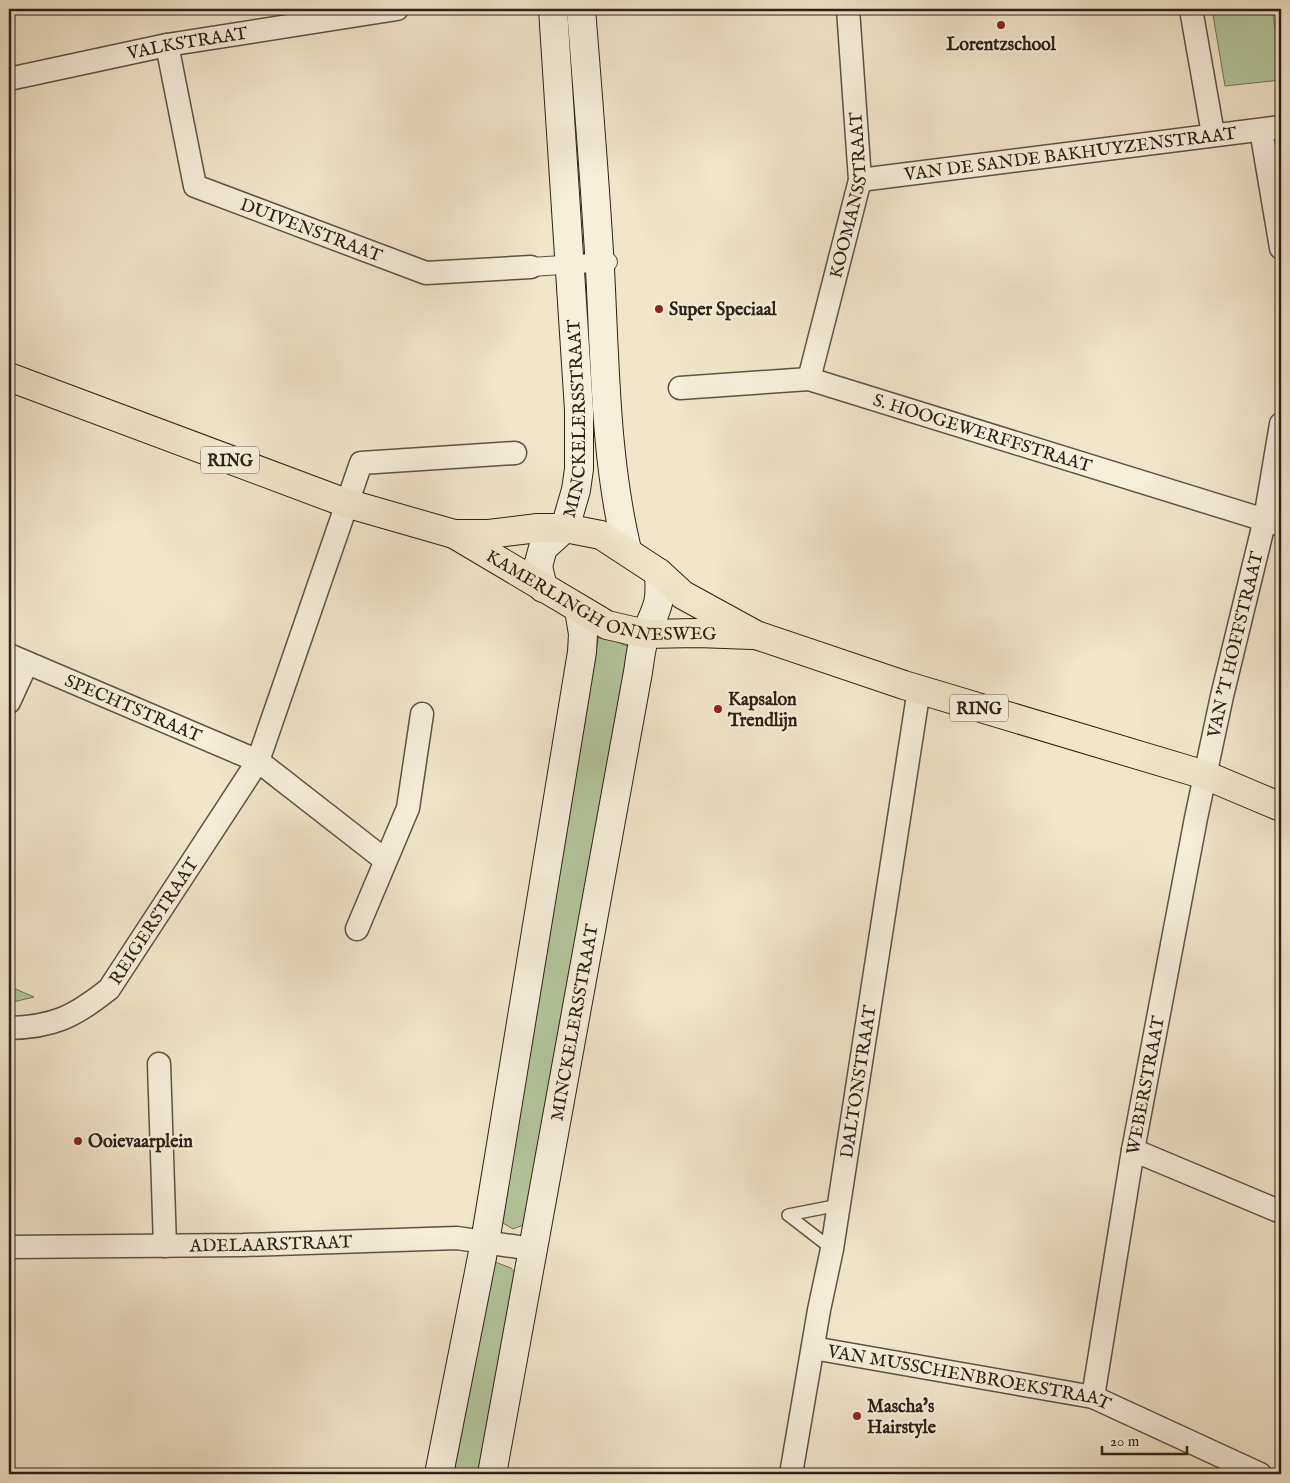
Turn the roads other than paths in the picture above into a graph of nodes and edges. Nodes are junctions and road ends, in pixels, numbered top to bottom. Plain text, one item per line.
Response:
1 (397, 9) edge
2 (552, 9) edge
3 (581, 9) edge
4 (848, 9) edge
5 (1191, 9) edge
6 (167, 46) junction
7 (9, 79) edge
8 (1271, 128) edge
9 (1213, 134) junction
10 (860, 180) junction
11 (1281, 248) edge
12 (605, 262) junction
13 (570, 266) junction
14 (531, 267) joint
15 (9, 378) edge
16 (809, 379) junction
17 (680, 388) dead end
18 (1281, 424) edge
19 (515, 453) dead end
20 (346, 503) junction
21 (1273, 522) edge
22 (566, 528) junction
23 (454, 534) junction
24 (627, 550) junction
25 (659, 573) junction
26 (542, 588) junction
27 (578, 610) junction
28 (646, 634) junction
29 (756, 635) junction
30 (18, 659) edge
31 (919, 690) junction
32 (9, 702) edge
33 (422, 714) dead end
34 (258, 761) junction
35 (1204, 775) junction
36 (1268, 794) edge
37 (1281, 807) edge
38 (385, 860) junction
39 (357, 929) dead end
40 (9, 1028) edge
41 (158, 1064) dead end
42 (1133, 1150) junction
43 (839, 1204) junction
44 (1281, 1212) edge
45 (485, 1242) junction
46 (165, 1246) junction
47 (9, 1247) edge
48 (532, 1249) junction
49 (832, 1249) junction
50 (813, 1348) junction
51 (1093, 1398) junction
52 (439, 1474) edge
53 (492, 1474) edge
54 (791, 1474) edge
55 (1260, 1474) edge

1 - 6 street, VALKSTRAAT
2 - 13 main road, MINCKELERSSTRAAT
3 - 12 main road, MINCKELERSSTRAAT
4 - 10 street, KOOMANSSTRAAT
5 - 9 street
6 - 7 street, VALKSTRAAT
6 - 14 street, DUIVENSTRAAT
8 - 9 street, VAN DE SANDE BAKHUYZENSTRAAT
8 - 11 street
9 - 10 street, VAN DE SANDE BAKHUYZENSTRAAT
10 - 16 street, KOOMANSSTRAAT
12 - 13 street
12 - 24 main road, MINCKELERSSTRAAT
13 - 14 street, DUIVENSTRAAT
13 - 22 main road, MINCKELERSSTRAAT
15 - 20 main road, KAMERLINGH ONNESWEG / RING
16 - 17 street, S. HOOGEWERFFSTRAAT
16 - 21 street, S. HOOGEWERFFSTRAAT
18 - 21 street, VAN 'T HOFFSTRAAT
19 - 20 street
20 - 23 main road, KAMERLINGH ONNESWEG / RING
20 - 34 street, REIGERSTRAAT
21 - 35 street, VAN 'T HOFFSTRAAT
22 - 23 main road, KAMERLINGH ONNESWEG / RING
22 - 24 main road, KAMERLINGH ONNESWEG / RING
22 - 26 main road, MINCKELERSSTRAAT
23 - 26 main road, KAMERLINGH ONNESWEG / RING
24 - 25 main road, KAMERLINGH ONNESWEG / RING
25 - 28 main road, MINCKELERSSTRAAT
25 - 29 main road, KAMERLINGH ONNESWEG / RING
26 - 27 main road, KAMERLINGH ONNESWEG / RING
27 - 28 main road, KAMERLINGH ONNESWEG / RING
27 - 45 main road
28 - 29 main road, KAMERLINGH ONNESWEG / RING
28 - 48 main road, MINCKELERSSTRAAT
29 - 31 main road, KAMERLINGH ONNESWEG / RING
30 - 32 street
30 - 34 street, SPECHTSTRAAT
31 - 35 main road, KAMERLINGH ONNESWEG / RING
31 - 43 street, DALTONSTRAAT
33 - 38 street
34 - 38 street
34 - 40 street, REIGERSTRAAT
35 - 36 main road, KAMERLINGH ONNESWEG / RING
35 - 42 street, WEBERSTRAAT
36 - 37 main road, KAMERLINGH ONNESWEG / RING
38 - 39 street
41 - 46 street
42 - 44 street
42 - 51 street, WEBERSTRAAT
43 - 49 street, DALTONSTRAAT
43 - 49 lane
45 - 46 street, ADELAARSTRAAT
45 - 48 street, ADELAARSTRAAT
45 - 52 main road
46 - 47 street, ADELAARSTRAAT
48 - 53 main road, MINCKELERSSTRAAT
49 - 50 street, DALTONSTRAAT
50 - 51 street, VAN MUSSCHENBROEKSTRAAT
50 - 54 street, DALTONSTRAAT
51 - 55 street, VAN MUSSCHENBROEKSTRAAT

